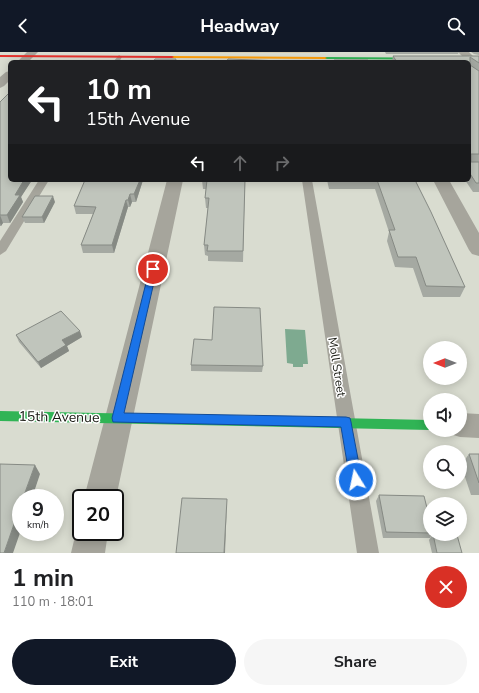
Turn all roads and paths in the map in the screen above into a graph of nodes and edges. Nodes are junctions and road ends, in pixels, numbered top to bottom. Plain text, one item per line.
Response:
1 (0, 56) edge
2 (28, 57) edge
3 (468, 58) edge
4 (117, 59) edge
5 (202, 60) edge
6 (290, 60) edge
7 (375, 60) edge
8 (8, 76) edge
9 (0, 84) edge
10 (43, 182) edge
11 (174, 182) edge
12 (307, 182) edge
13 (442, 182) edge
14 (479, 250) edge
15 (0, 251) edge
16 (0, 416) edge
17 (117, 418) junction
18 (346, 422) junction
19 (423, 424) edge
20 (467, 426) edge
21 (479, 426) edge
22 (102, 489) edge
23 (90, 541) edge
24 (88, 553) edge
25 (368, 553) edge

1 - 2 street
2 - 4 street
3 - 7 street
4 - 5 street
5 - 6 street
6 - 7 street
8 - 9 street
10 - 15 lane
11 - 17 street
12 - 18 lane, Moll Street
13 - 14 street
16 - 17 street, 15th Avenue
17 - 18 street, 15th Avenue
17 - 22 street
18 - 19 street, 15th Avenue
18 - 25 lane, Moll Street
20 - 21 street
23 - 24 street

